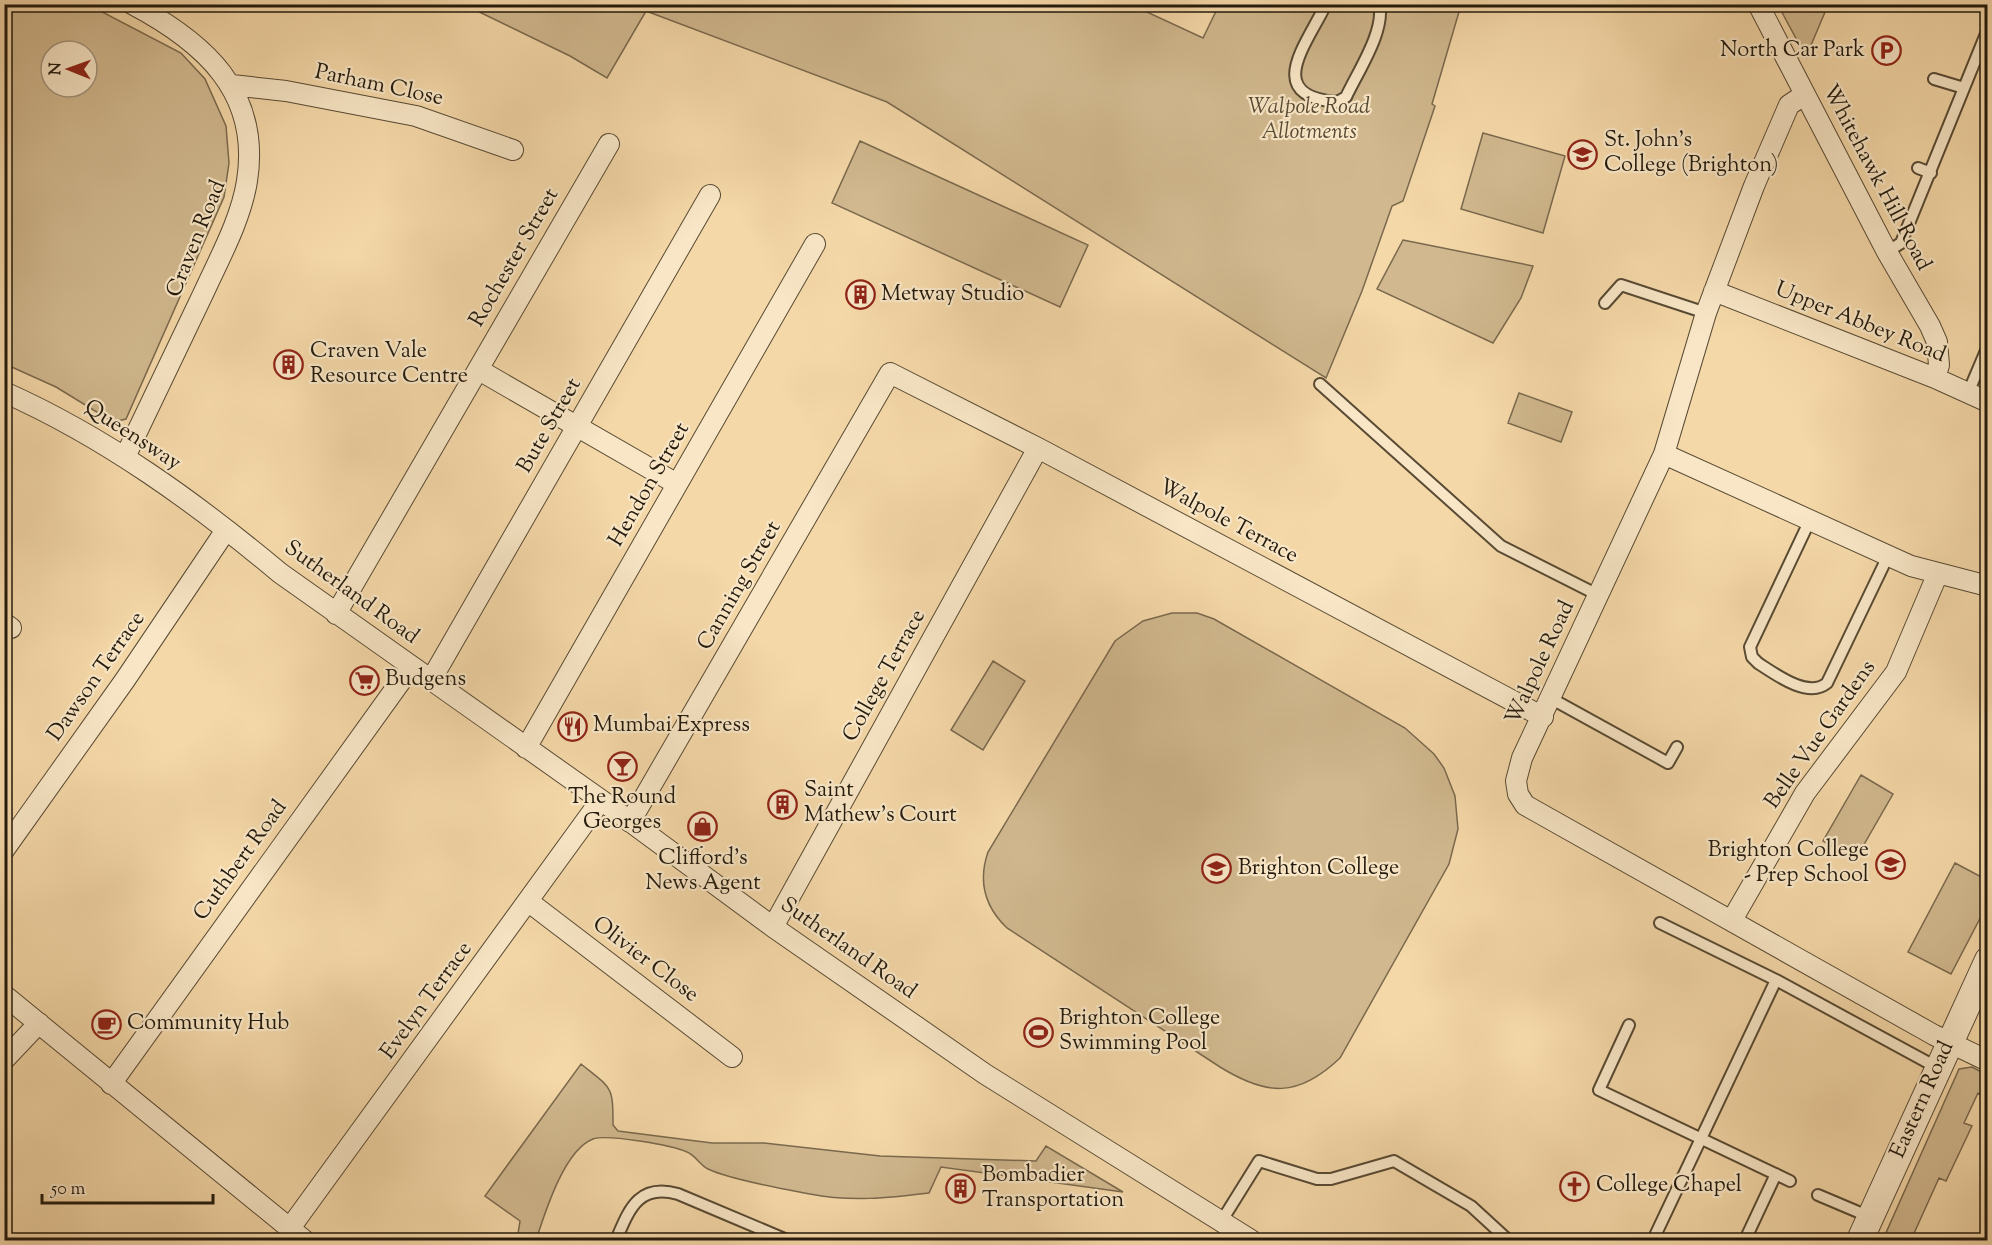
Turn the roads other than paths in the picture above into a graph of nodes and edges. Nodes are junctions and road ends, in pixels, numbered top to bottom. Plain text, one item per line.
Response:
1 (132, 4) edge
2 (1326, 4) edge
3 (1379, 4) edge
4 (1758, 4) edge
5 (1988, 29) edge
6 (1934, 78) dead end
7 (232, 85) junction
8 (1964, 88) junction
9 (1804, 95) junction
10 (609, 144) dead end
11 (513, 150) dead end
12 (1918, 168) dead end
13 (1931, 173) junction
14 (710, 195) dead end
15 (815, 244) dead end
16 (1887, 252) junction
17 (1714, 291) junction
18 (1605, 303) dead end
19 (1706, 313) junction
20 (1988, 346) edge
21 (479, 369) junction
22 (890, 373) joint
23 (1935, 378) junction
24 (1320, 384) dead end
25 (4, 392) edge
26 (1968, 393) junction
27 (1988, 402) edge
28 (577, 426) junction
29 (1038, 448) junction
30 (1664, 454) junction
31 (125, 457) junction
32 (677, 484) junction
33 (1810, 520) junction
34 (226, 530) junction
35 (1888, 556) junction
36 (1938, 573) junction
37 (1988, 586) edge
38 (1600, 596) junction
39 (336, 614) junction
40 (411, 667) junction
41 (431, 680) junction
42 (1552, 699) junction
43 (1543, 717) junction
44 (1677, 747) dead end
45 (526, 748) junction
46 (600, 800) junction
47 (630, 822) junction
48 (4, 850) edge
49 (529, 902) junction
50 (1732, 920) junction
51 (1660, 923) dead end
52 (773, 927) junction
53 (1988, 960) edge
54 (1776, 980) junction
55 (4, 995) edge
56 (39, 1023) junction
57 (1629, 1025) dead end
58 (1950, 1041) junction
59 (732, 1057) dead end
60 (4, 1060) edge
61 (1988, 1061) edge
62 (1938, 1068) junction
63 (111, 1084) junction
64 (1700, 1140) junction
65 (1776, 1174) junction
66 (1790, 1181) dead end
67 (1818, 1194) dead end
68 (1870, 1217) junction
69 (1221, 1222) junction
70 (294, 1236) edge
71 (616, 1240) edge
72 (787, 1240) edge
73 (1251, 1240) edge
74 (1508, 1240) edge
75 (1653, 1240) edge
76 (1745, 1240) edge
77 (1860, 1240) edge

1 - 7 street, Craven Road
2 - 3 lane
4 - 9 street, Whitehawk Hill Road
5 - 8 lane
6 - 8 lane
7 - 11 street, Parham Close
7 - 31 street, Craven Road
8 - 13 lane
9 - 16 street, Whitehawk Hill Road
9 - 17 street, Walpole Road
10 - 21 street, Rochester Street
12 - 13 lane
13 - 16 lane
14 - 28 street, Bute Street
15 - 32 street, Hendon Street
16 - 23 street, Whitehawk Hill Road
17 - 19 street, Walpole Road
17 - 23 street, Upper Abbey Road
18 - 19 lane
19 - 30 street, Walpole Road
20 - 26 lane
21 - 28 street
21 - 39 street, Rochester Street
22 - 29 street, Walpole Terrace
22 - 47 street, Canning Street
23 - 26 street, Upper Abbey Road
24 - 38 lane
25 - 31 street, Queensway
26 - 27 street, Upper Abbey Road
28 - 32 street
28 - 41 street, Bute Street
29 - 43 street, Walpole Terrace
29 - 52 street, College Terrace
30 - 33 street
30 - 38 street, Walpole Road
31 - 34 street, Queensway
32 - 45 street, Hendon Street
33 - 35 street
33 - 35 lane
34 - 39 street, Sutherland Road
34 - 48 street, Dawson Terrace
35 - 36 street
36 - 37 street
36 - 50 street, Belle Vue Gardens
38 - 42 street, Walpole Road
39 - 40 street, Sutherland Road
40 - 41 street, Sutherland Road
40 - 63 street, Cuthbert Road
41 - 45 street, Sutherland Road
42 - 43 street, Walpole Road
42 - 44 lane
43 - 50 street, Walpole Road
45 - 46 street, Sutherland Road
46 - 47 street, Sutherland Road
46 - 49 street, Evelyn Terrace
47 - 52 street, Sutherland Road
49 - 59 street, Olivier Close
49 - 70 street, Evelyn Terrace
50 - 58 street, Walpole Road
51 - 54 lane
52 - 69 street, Sutherland Road
53 - 58 street, Eastern Road
54 - 62 lane
54 - 64 lane
55 - 56 street
56 - 60 street
56 - 63 street
57 - 64 lane
58 - 61 street, Walpole Road
58 - 62 street, Eastern Road
62 - 68 street, Eastern Road
63 - 70 street
64 - 65 lane
64 - 75 lane
65 - 66 lane
65 - 76 lane
67 - 68 lane
68 - 77 street, Eastern Road
69 - 73 street, Sutherland Road
69 - 74 lane
71 - 72 lane

